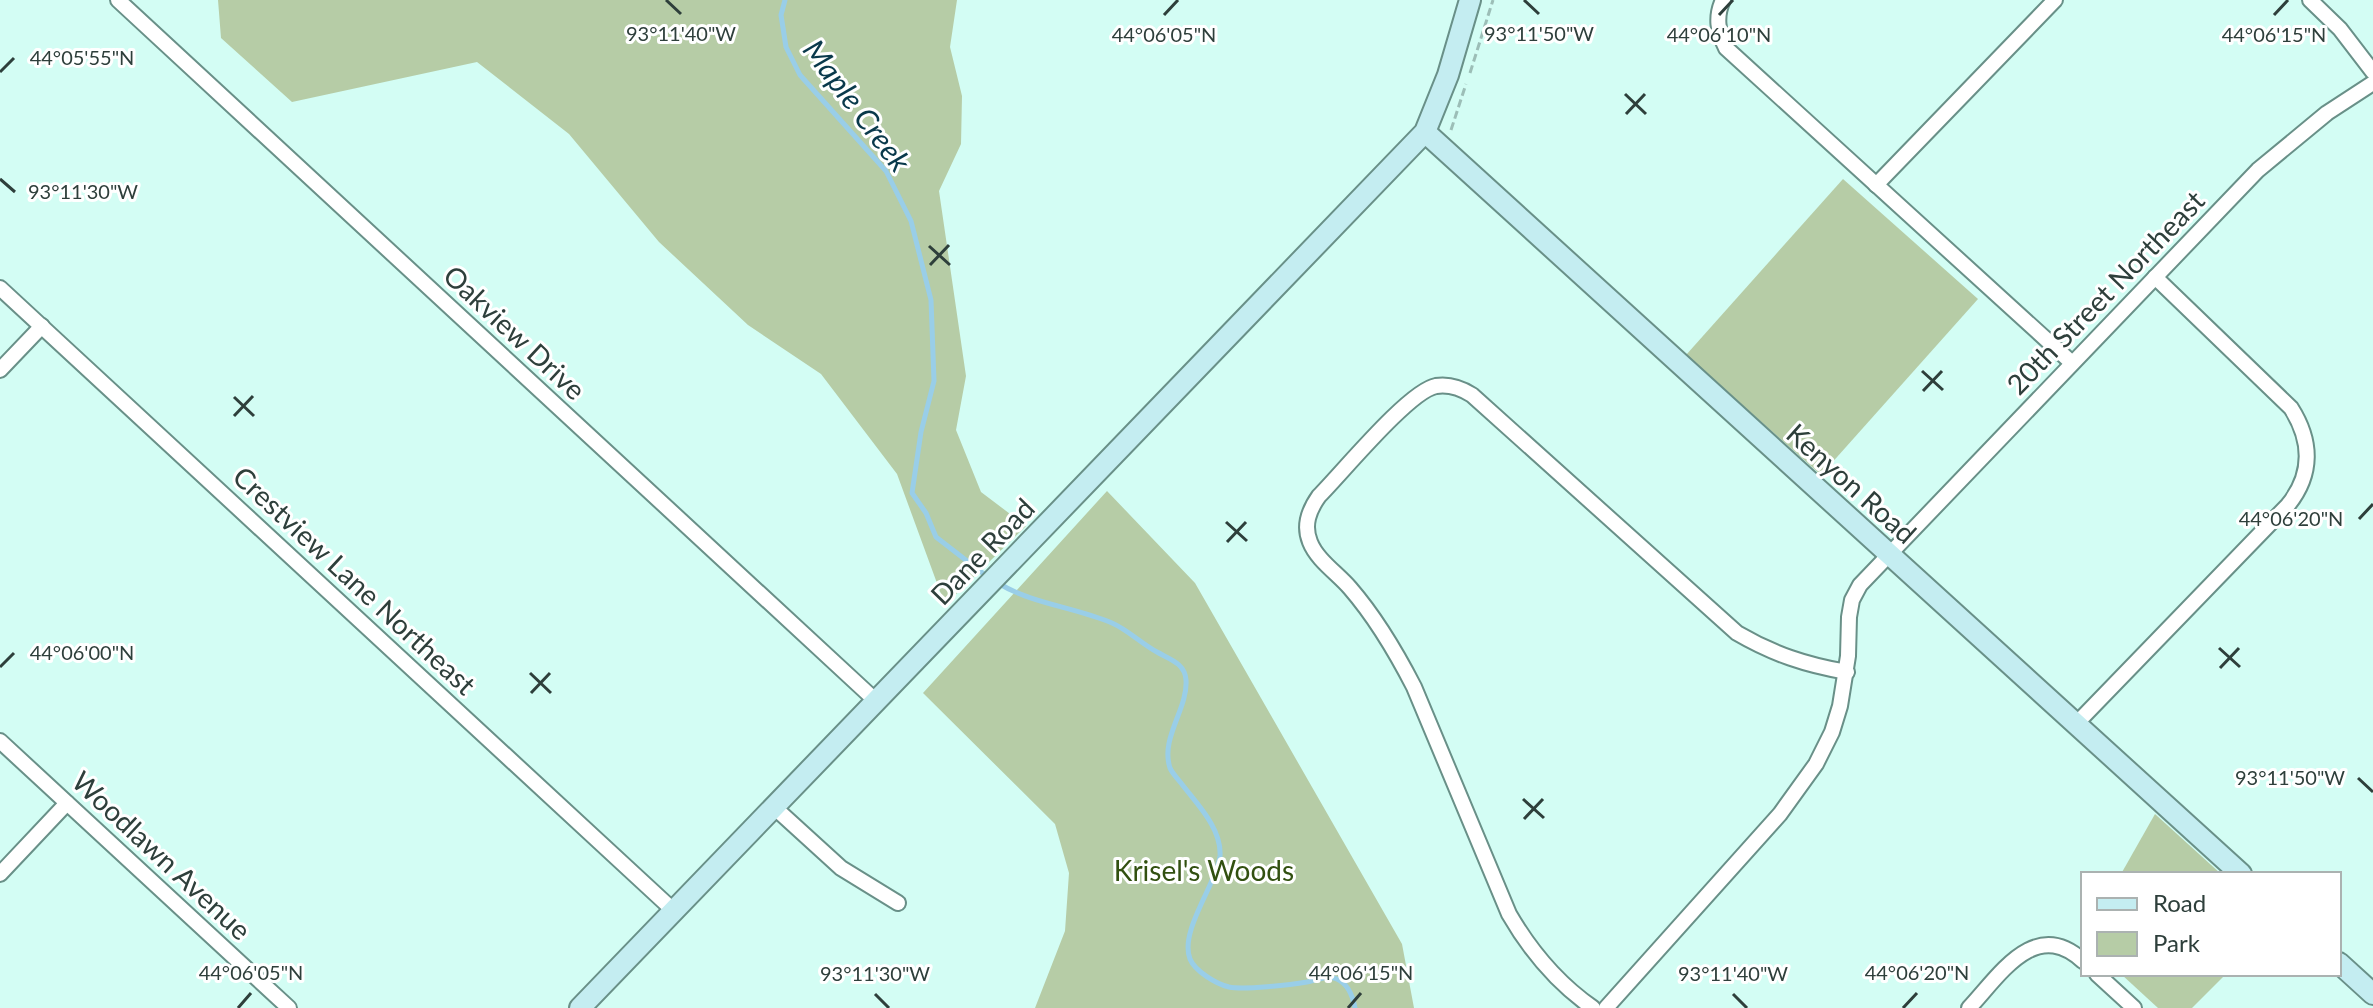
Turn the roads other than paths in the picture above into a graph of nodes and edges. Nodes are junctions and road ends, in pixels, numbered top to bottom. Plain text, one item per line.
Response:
1 (118, 0) edge
2 (1470, 0) edge
3 (1723, 0) edge
4 (2055, 0) edge
5 (2310, 0) edge
6 (2373, 72) edge
7 (2373, 83) edge
8 (1425, 132) junction
9 (1876, 185) junction
10 (2155, 277) junction
11 (0, 288) edge
12 (42, 326) junction
13 (2072, 363) junction
14 (0, 370) edge
15 (1888, 553) junction
16 (1847, 672) junction
17 (876, 701) junction
18 (2076, 724) junction
19 (0, 741) edge
20 (67, 803) junction
21 (774, 807) junction
22 (2239, 872) edge
23 (0, 874) edge
24 (898, 903) dead end
25 (674, 911) junction
26 (2081, 960) edge
27 (2341, 965) edge
28 (2099, 976) edge
29 (2373, 994) edge
30 (289, 1008) edge
31 (580, 1008) edge
32 (1593, 1008) edge
33 (1606, 1008) edge
34 (1969, 1008) edge
35 (2134, 1008) edge

1 - 17 street, Oakview Drive
2 - 8 main road
3 - 9 street
4 - 9 street
5 - 6 street
7 - 10 street, 20th Street Northeast
8 - 15 main road, Kenyon Road
8 - 17 main road, Dane Road
9 - 13 street
10 - 13 street, 20th Street Northeast
10 - 18 street
11 - 12 street, Crestview Lane Northeast
12 - 14 street
12 - 25 street, Crestview Lane Northeast
13 - 15 street, 20th Street Northeast
15 - 16 street, 20th Street Northeast
15 - 18 main road, Kenyon Road
16 - 32 street
16 - 33 street, 20th Street Northeast
17 - 21 main road, Dane Road
18 - 22 main road, Kenyon Road
19 - 20 street, Woodlawn Avenue
20 - 23 street
20 - 30 street, Woodlawn Avenue
21 - 24 street
21 - 25 main road, Dane Road
25 - 31 main road, Dane Road
26 - 34 street
27 - 29 main road
28 - 35 street

